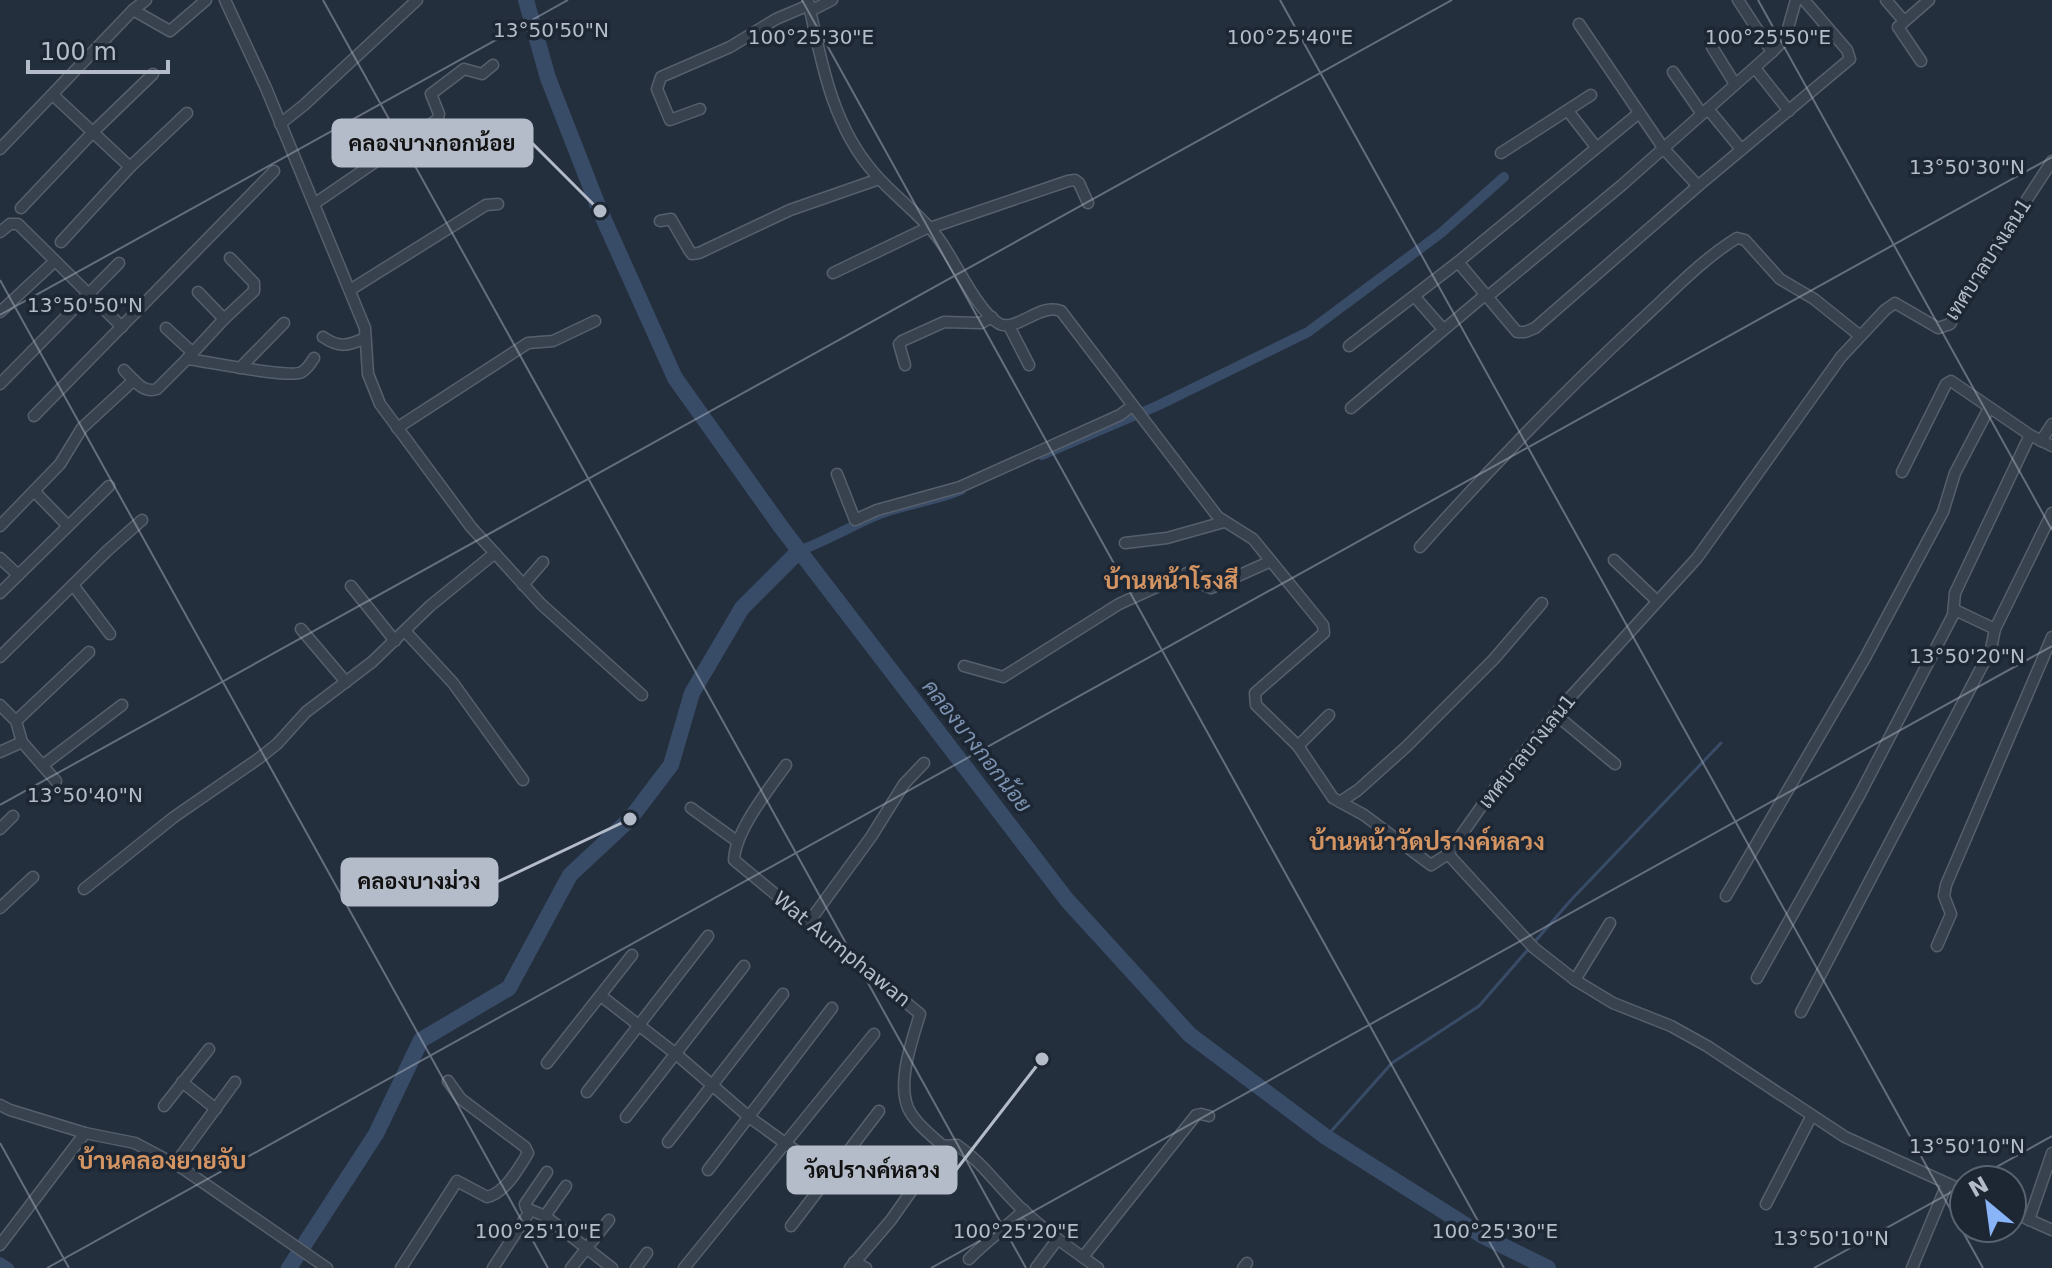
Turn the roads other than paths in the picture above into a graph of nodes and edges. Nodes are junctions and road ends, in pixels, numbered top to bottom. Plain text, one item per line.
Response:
1 (146, 0) edge
2 (206, 0) edge
3 (225, 0) edge
4 (417, 0) edge
5 (832, 0) edge
6 (1738, 0) edge
7 (1796, 0) edge
8 (1804, 0) edge
9 (1886, 0) edge
10 (1929, 0) edge
11 (809, 5) edge
12 (133, 10) junction
13 (1904, 21) junction
14 (1579, 24) dead end
15 (1712, 47) dead end
16 (1772, 52) junction
17 (1921, 61) dead end
18 (493, 65) dead end
19 (1755, 68) junction
20 (1673, 72) dead end
21 (153, 74) dead end
22 (1735, 84) junction
23 (53, 95) junction
24 (1591, 95) dead end
25 (700, 109) dead end
26 (1568, 111) junction
27 (1789, 111) junction
28 (1705, 112) junction
29 (187, 113) dead end
30 (1639, 113) junction
31 (280, 124) junction
32 (93, 132) junction
33 (1596, 147) junction
34 (0, 149) edge
35 (1664, 149) junction
36 (1741, 149) junction
37 (1501, 153) dead end
38 (2052, 161) edge
39 (130, 167) junction
40 (274, 171) dead end
41 (879, 179) junction
42 (1698, 186) junction
43 (1088, 203) dead end
44 (314, 204) junction
45 (498, 204) dead end
46 (21, 208) dead end
47 (660, 221) dead end
48 (930, 228) junction
49 (0, 232) edge
50 (61, 242) dead end
51 (230, 258) dead end
52 (55, 261) junction
53 (1458, 262) junction
54 (119, 263) dead end
55 (833, 273) dead end
56 (350, 290) junction
57 (198, 292) dead end
58 (89, 294) junction
59 (1486, 296) junction
60 (1415, 297) junction
61 (0, 312) edge
62 (992, 317) junction
63 (224, 319) junction
64 (595, 321) dead end
65 (284, 323) dead end
66 (1009, 326) junction
67 (122, 327) junction
68 (166, 328) dead end
69 (1443, 329) junction
70 (1859, 335) junction
71 (323, 337) dead end
72 (365, 338) junction
73 (1349, 346) dead end
74 (189, 356) junction
75 (314, 358) dead end
76 (905, 365) dead end
77 (1029, 365) dead end
78 (240, 368) junction
79 (124, 370) dead end
80 (134, 380) junction
81 (0, 384) edge
82 (1133, 407) junction
83 (1351, 408) dead end
84 (1989, 408) junction
85 (34, 416) dead end
86 (2052, 424) edge
87 (397, 428) junction
88 (2030, 435) junction
89 (2049, 444) edge
90 (1902, 472) dead end
91 (837, 474) dead end
92 (109, 486) dead end
93 (34, 491) junction
94 (2052, 513) edge
95 (142, 520) dead end
96 (1224, 522) junction
97 (67, 525) junction
98 (0, 526) edge
99 (1125, 543) dead end
100 (1420, 547) dead end
101 (495, 553) junction
102 (0, 558) edge
103 (1614, 560) dead end
104 (1271, 561) junction
105 (543, 562) dead end
106 (18, 575) junction
107 (73, 585) junction
108 (523, 585) junction
109 (351, 586) dead end
110 (0, 593) edge
111 (1657, 601) junction
112 (1542, 603) dead end
113 (1955, 610) junction
114 (301, 629) dead end
115 (1995, 629) junction
116 (405, 631) junction
117 (110, 634) dead end
118 (2052, 637) edge
119 (395, 641) junction
120 (89, 652) dead end
121 (0, 657) edge
122 (964, 666) dead end
123 (346, 682) junction
124 (642, 695) dead end
125 (0, 705) edge
126 (122, 705) dead end
127 (1555, 714) junction
128 (1329, 715) dead end
129 (16, 721) junction
130 (22, 742) junction
131 (1298, 746) junction
132 (5, 749) edge
133 (924, 763) dead end
134 (1615, 764) dead end
135 (43, 765) junction
136 (786, 765) dead end
137 (523, 780) dead end
138 (56, 781) dead end
139 (1341, 803) junction
140 (691, 808) dead end
141 (13, 816) dead end
142 (0, 829) edge
143 (738, 842) junction
144 (1448, 854) junction
145 (33, 877) dead end
146 (84, 889) dead end
147 (1726, 896) dead end
148 (0, 908) edge
149 (809, 922) junction
150 (1610, 923) dead end
151 (708, 936) dead end
152 (1937, 946) dead end
153 (632, 955) dead end
154 (744, 966) dead end
155 (1757, 978) dead end
156 (1575, 980) junction
157 (783, 994) dead end
158 (601, 996) junction
159 (832, 1008) dead end
160 (1801, 1012) dead end
161 (638, 1024) junction
162 (874, 1034) dead end
163 (209, 1049) dead end
164 (676, 1054) junction
165 (547, 1063) dead end
166 (448, 1081) dead end
167 (182, 1082) junction
168 (235, 1082) dead end
169 (710, 1086) junction
170 (587, 1092) dead end
171 (0, 1105) edge
172 (164, 1106) dead end
173 (216, 1109) junction
174 (879, 1111) dead end
175 (1209, 1116) dead end
176 (626, 1117) dead end
177 (749, 1117) junction
178 (1811, 1117) junction
179 (85, 1133) junction
180 (668, 1142) dead end
181 (784, 1143) junction
182 (943, 1146) junction
183 (2052, 1153) edge
184 (175, 1164) junction
185 (708, 1170) dead end
186 (547, 1172) dead end
187 (835, 1179) junction
188 (1947, 1184) joint
189 (566, 1186) dead end
190 (1766, 1204) dead end
191 (1024, 1210) junction
192 (530, 1211) junction
193 (545, 1216) junction
194 (609, 1220) dead end
195 (2029, 1220) joint
196 (791, 1226) dead end
197 (2052, 1230) edge
198 (1057, 1240) junction
199 (0, 1245) edge
200 (588, 1248) junction
201 (647, 1253) dead end
202 (1083, 1257) junction
203 (969, 1259) dead end
204 (852, 1265) edge
205 (325, 1266) edge
206 (401, 1268) edge
207 (493, 1268) edge
208 (571, 1268) edge
209 (612, 1268) edge
210 (636, 1268) edge
211 (684, 1268) edge
212 (866, 1268) edge
213 (1036, 1268) edge
214 (1098, 1268) edge
215 (1912, 1268) edge

1 - 12 street
2 - 12 street
3 - 31 street
4 - 31 street
5 - 11 street
6 - 16 street
7 - 16 street
8 - 27 street
9 - 13 street
10 - 13 street
11 - 25 street
11 - 41 street
12 - 23 street
13 - 17 street
14 - 30 street
15 - 22 street
16 - 19 street
18 - 44 street
19 - 22 street
19 - 27 street
20 - 28 street
21 - 32 street
22 - 28 street
23 - 32 street
23 - 34 street
24 - 26 street
26 - 33 street
26 - 37 street
27 - 36 street
28 - 35 street
28 - 36 street
29 - 39 street
30 - 33 street
30 - 35 street
31 - 44 street
32 - 39 street
32 - 46 street
33 - 53 street
35 - 42 street
35 - 59 street
36 - 42 street
38 - 70 street, เทศบาลบางเลน1
39 - 50 street
40 - 67 street
41 - 47 street
41 - 48 street
42 - 59 street
43 - 48 street
44 - 56 street
45 - 56 street
48 - 55 street
48 - 62 street
49 - 52 street
51 - 63 street
52 - 58 street
52 - 61 street
53 - 59 street
53 - 60 street
54 - 58 street
56 - 72 street
57 - 63 street
58 - 67 street
58 - 81 street
59 - 69 street
60 - 69 street
60 - 73 street
62 - 66 street
62 - 76 street
63 - 74 street
64 - 87 street
65 - 78 street
66 - 77 street
66 - 82 street
67 - 85 street
68 - 74 street
69 - 83 street
70 - 100 street
70 - 111 street, เทศบาลบางเลน1
71 - 72 street
72 - 87 street
74 - 78 street
74 - 80 street
75 - 78 street
79 - 80 street
80 - 93 street
82 - 91 street
82 - 96 street
84 - 88 street
84 - 90 street
84 - 147 street
86 - 89 street
87 - 101 street
88 - 89 street
88 - 113 street
92 - 97 street
93 - 97 street
93 - 98 street
94 - 115 street
95 - 107 street
96 - 99 street
96 - 104 street
97 - 106 street
101 - 108 street
101 - 116 street
102 - 106 street
103 - 111 street
104 - 122 street
104 - 131 street
105 - 108 street
106 - 110 street
107 - 117 street
107 - 121 street
108 - 124 street
109 - 119 street
111 - 127 street, เทศบาลบางเลน1
112 - 139 street
113 - 115 street
113 - 155 street
114 - 123 street
115 - 160 street
116 - 119 street
116 - 137 street
118 - 152 street
119 - 123 street
120 - 129 street
123 - 146 street
125 - 129 street
126 - 135 street
127 - 134 street
127 - 144 street, เทศบาลบางเลน1
128 - 131 street
129 - 130 street
130 - 132 street
130 - 135 street
131 - 139 street
133 - 149 street
135 - 138 street
136 - 143 street
139 - 144 street
140 - 143 street
141 - 142 street
143 - 149 street, Wat Aumphawan
144 - 156 street
145 - 148 street
149 - 182 street, Wat Aumphawan
150 - 156 street
151 - 161 street
153 - 158 street
154 - 164 street
156 - 178 street
157 - 169 street
158 - 161 street
158 - 165 street
159 - 177 street
161 - 164 street
161 - 170 street
162 - 181 street
163 - 167 street
164 - 169 street
164 - 176 street
166 - 206 street
167 - 172 street
167 - 173 street
168 - 173 street
169 - 177 street
169 - 180 street
171 - 179 street
173 - 184 street
174 - 187 street
175 - 202 street
177 - 181 street
177 - 185 street
178 - 188 street
178 - 190 street
179 - 184 street
179 - 199 street
181 - 187 street
181 - 211 street
182 - 191 street
182 - 204 street
183 - 195 street
184 - 205 street
186 - 192 street
187 - 196 street
188 - 215 street
189 - 193 street
191 - 198 street
191 - 203 street
192 - 193 street
192 - 207 street
193 - 200 street
194 - 200 street
195 - 197 street
198 - 202 street
198 - 213 street
200 - 208 street
200 - 209 street
201 - 210 street
202 - 214 street
204 - 212 street

